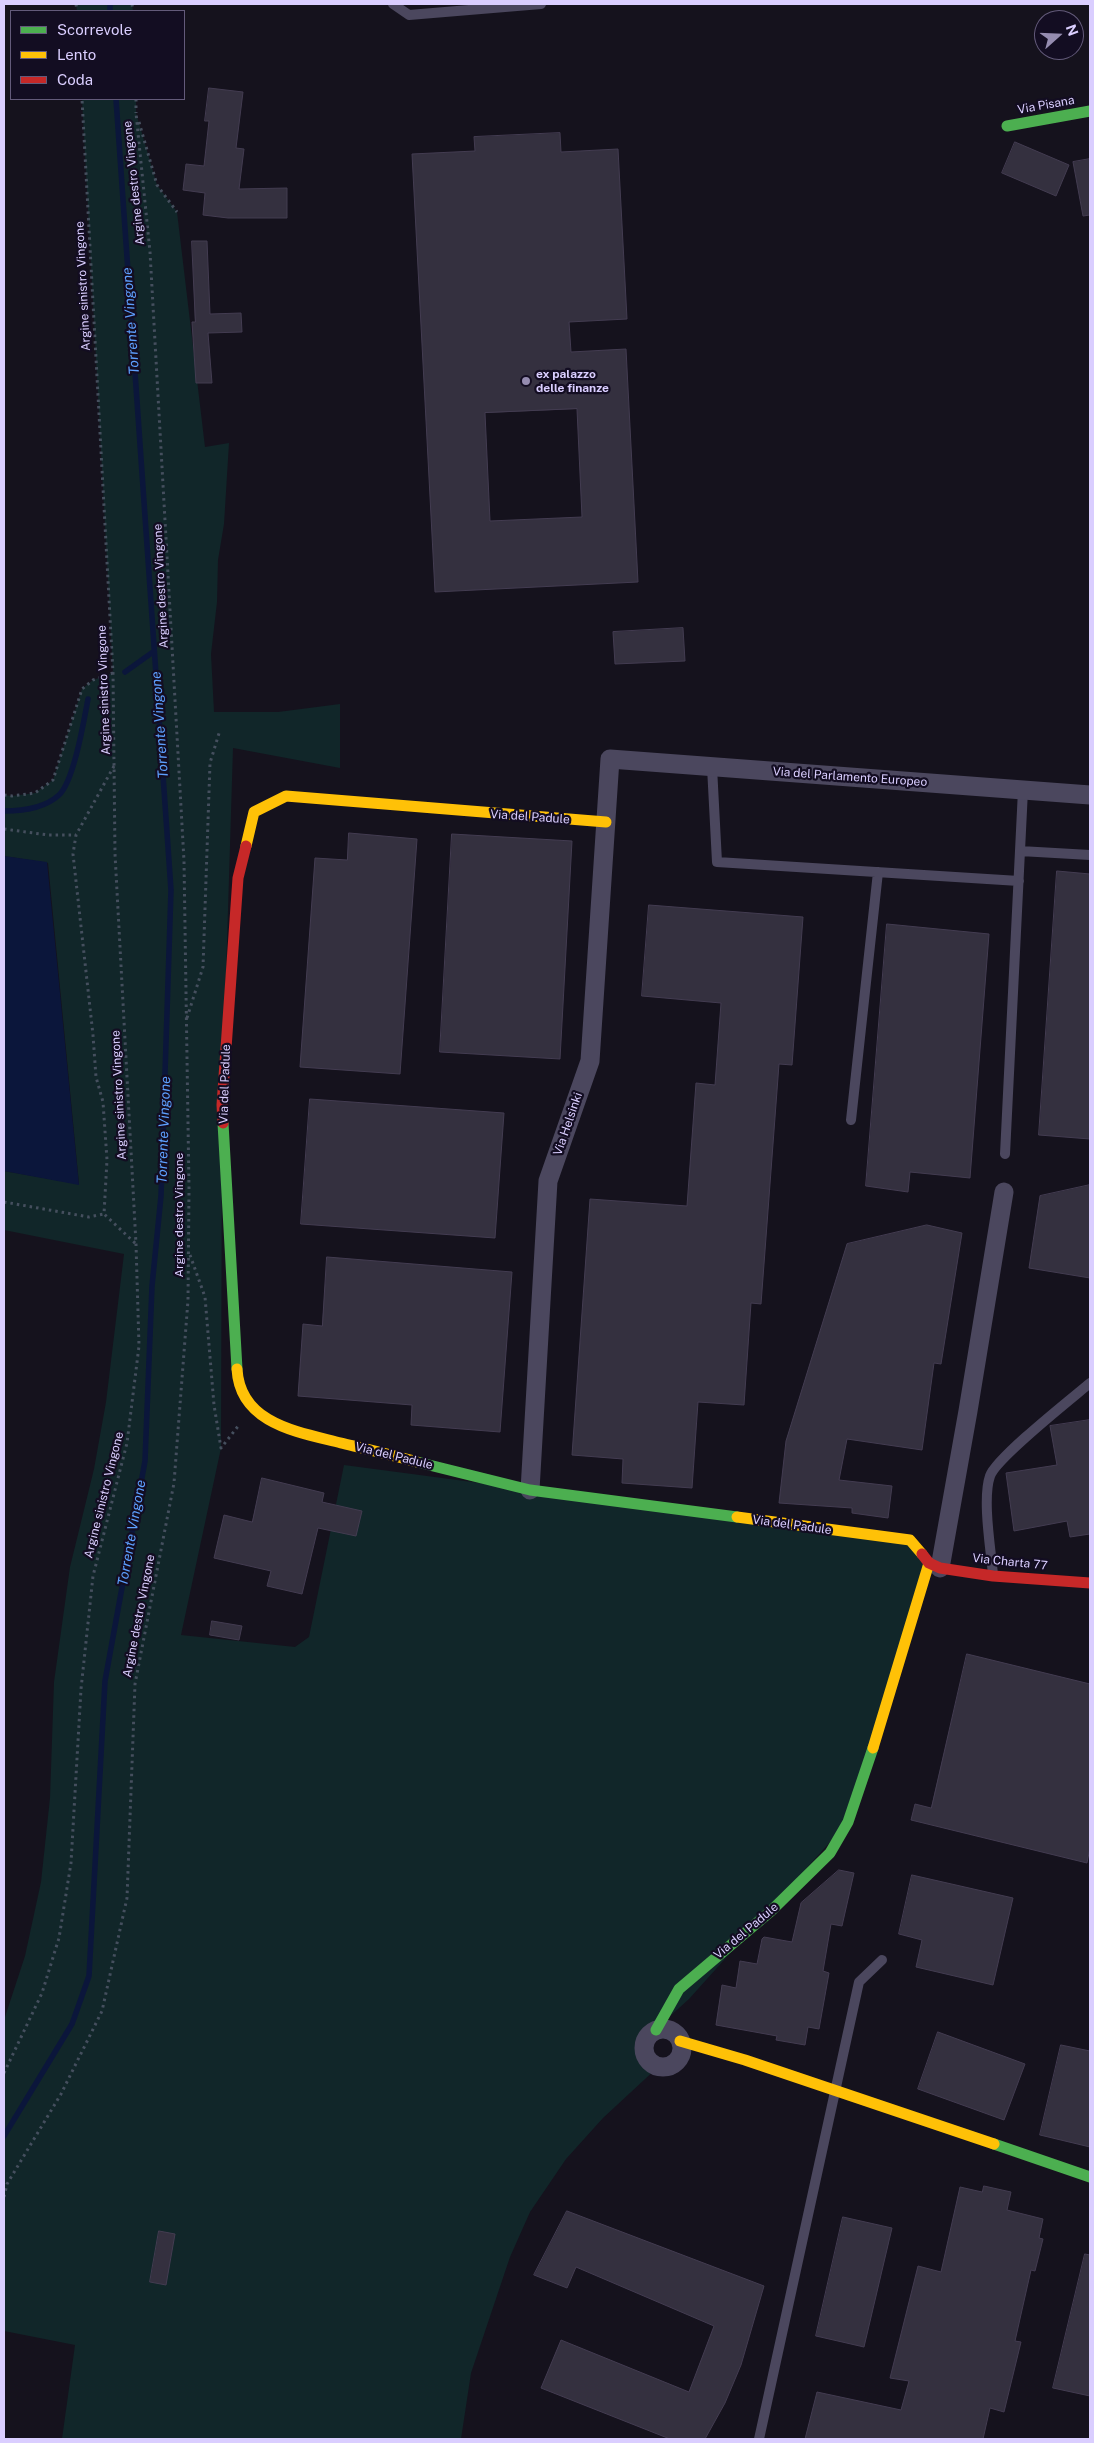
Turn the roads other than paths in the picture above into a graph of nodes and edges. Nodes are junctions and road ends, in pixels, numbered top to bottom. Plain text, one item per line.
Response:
1 (393, 4) edge
2 (541, 4) edge
3 (1090, 111) edge
4 (1007, 126) dead end
5 (610, 759) joint
6 (712, 767) junction
7 (1023, 790) junction
8 (1090, 795) edge
9 (606, 822) junction
10 (1020, 851) junction
11 (1090, 855) edge
12 (878, 872) junction
13 (1019, 881) junction
14 (851, 1120) dead end
15 (1005, 1154) dead end
16 (1004, 1192) dead end
17 (1090, 1383) edge
18 (530, 1490) junction
19 (934, 1565) junction
20 (993, 1576) junction
21 (1090, 1583) edge
22 (882, 1960) dead end
23 (656, 2030) junction
24 (680, 2042) junction
25 (745, 2060) junction
26 (677, 2061) junction
27 (837, 2091) junction
28 (1090, 2177) edge
29 (758, 2439) edge

1 - 2 lane
3 - 4 street, Via Pisana
5 - 6 street, Via del Parlamento Europeo
5 - 9 street, Via Helsinki
6 - 7 street, Via del Parlamento Europeo
6 - 12 lane
7 - 8 street, Via del Parlamento Europeo
7 - 10 lane
9 - 18 street, Via Helsinki
9 - 18 street, Via del Padule
10 - 11 lane
10 - 13 lane
12 - 13 lane
12 - 14 lane
13 - 15 lane
16 - 19 street
17 - 20 lane
18 - 19 street, Via del Padule
19 - 20 street, Via Charta 77
19 - 23 street, Via del Padule
20 - 21 street, Via Charta 77
22 - 27 lane
23 - 24 street, Via del Padule
23 - 26 street, Via del Padule
24 - 25 street, Via del Padule
24 - 26 street
25 - 26 street, Via del Padule
25 - 27 street, Via del Padule
27 - 28 street, Via del Padule
27 - 29 lane

